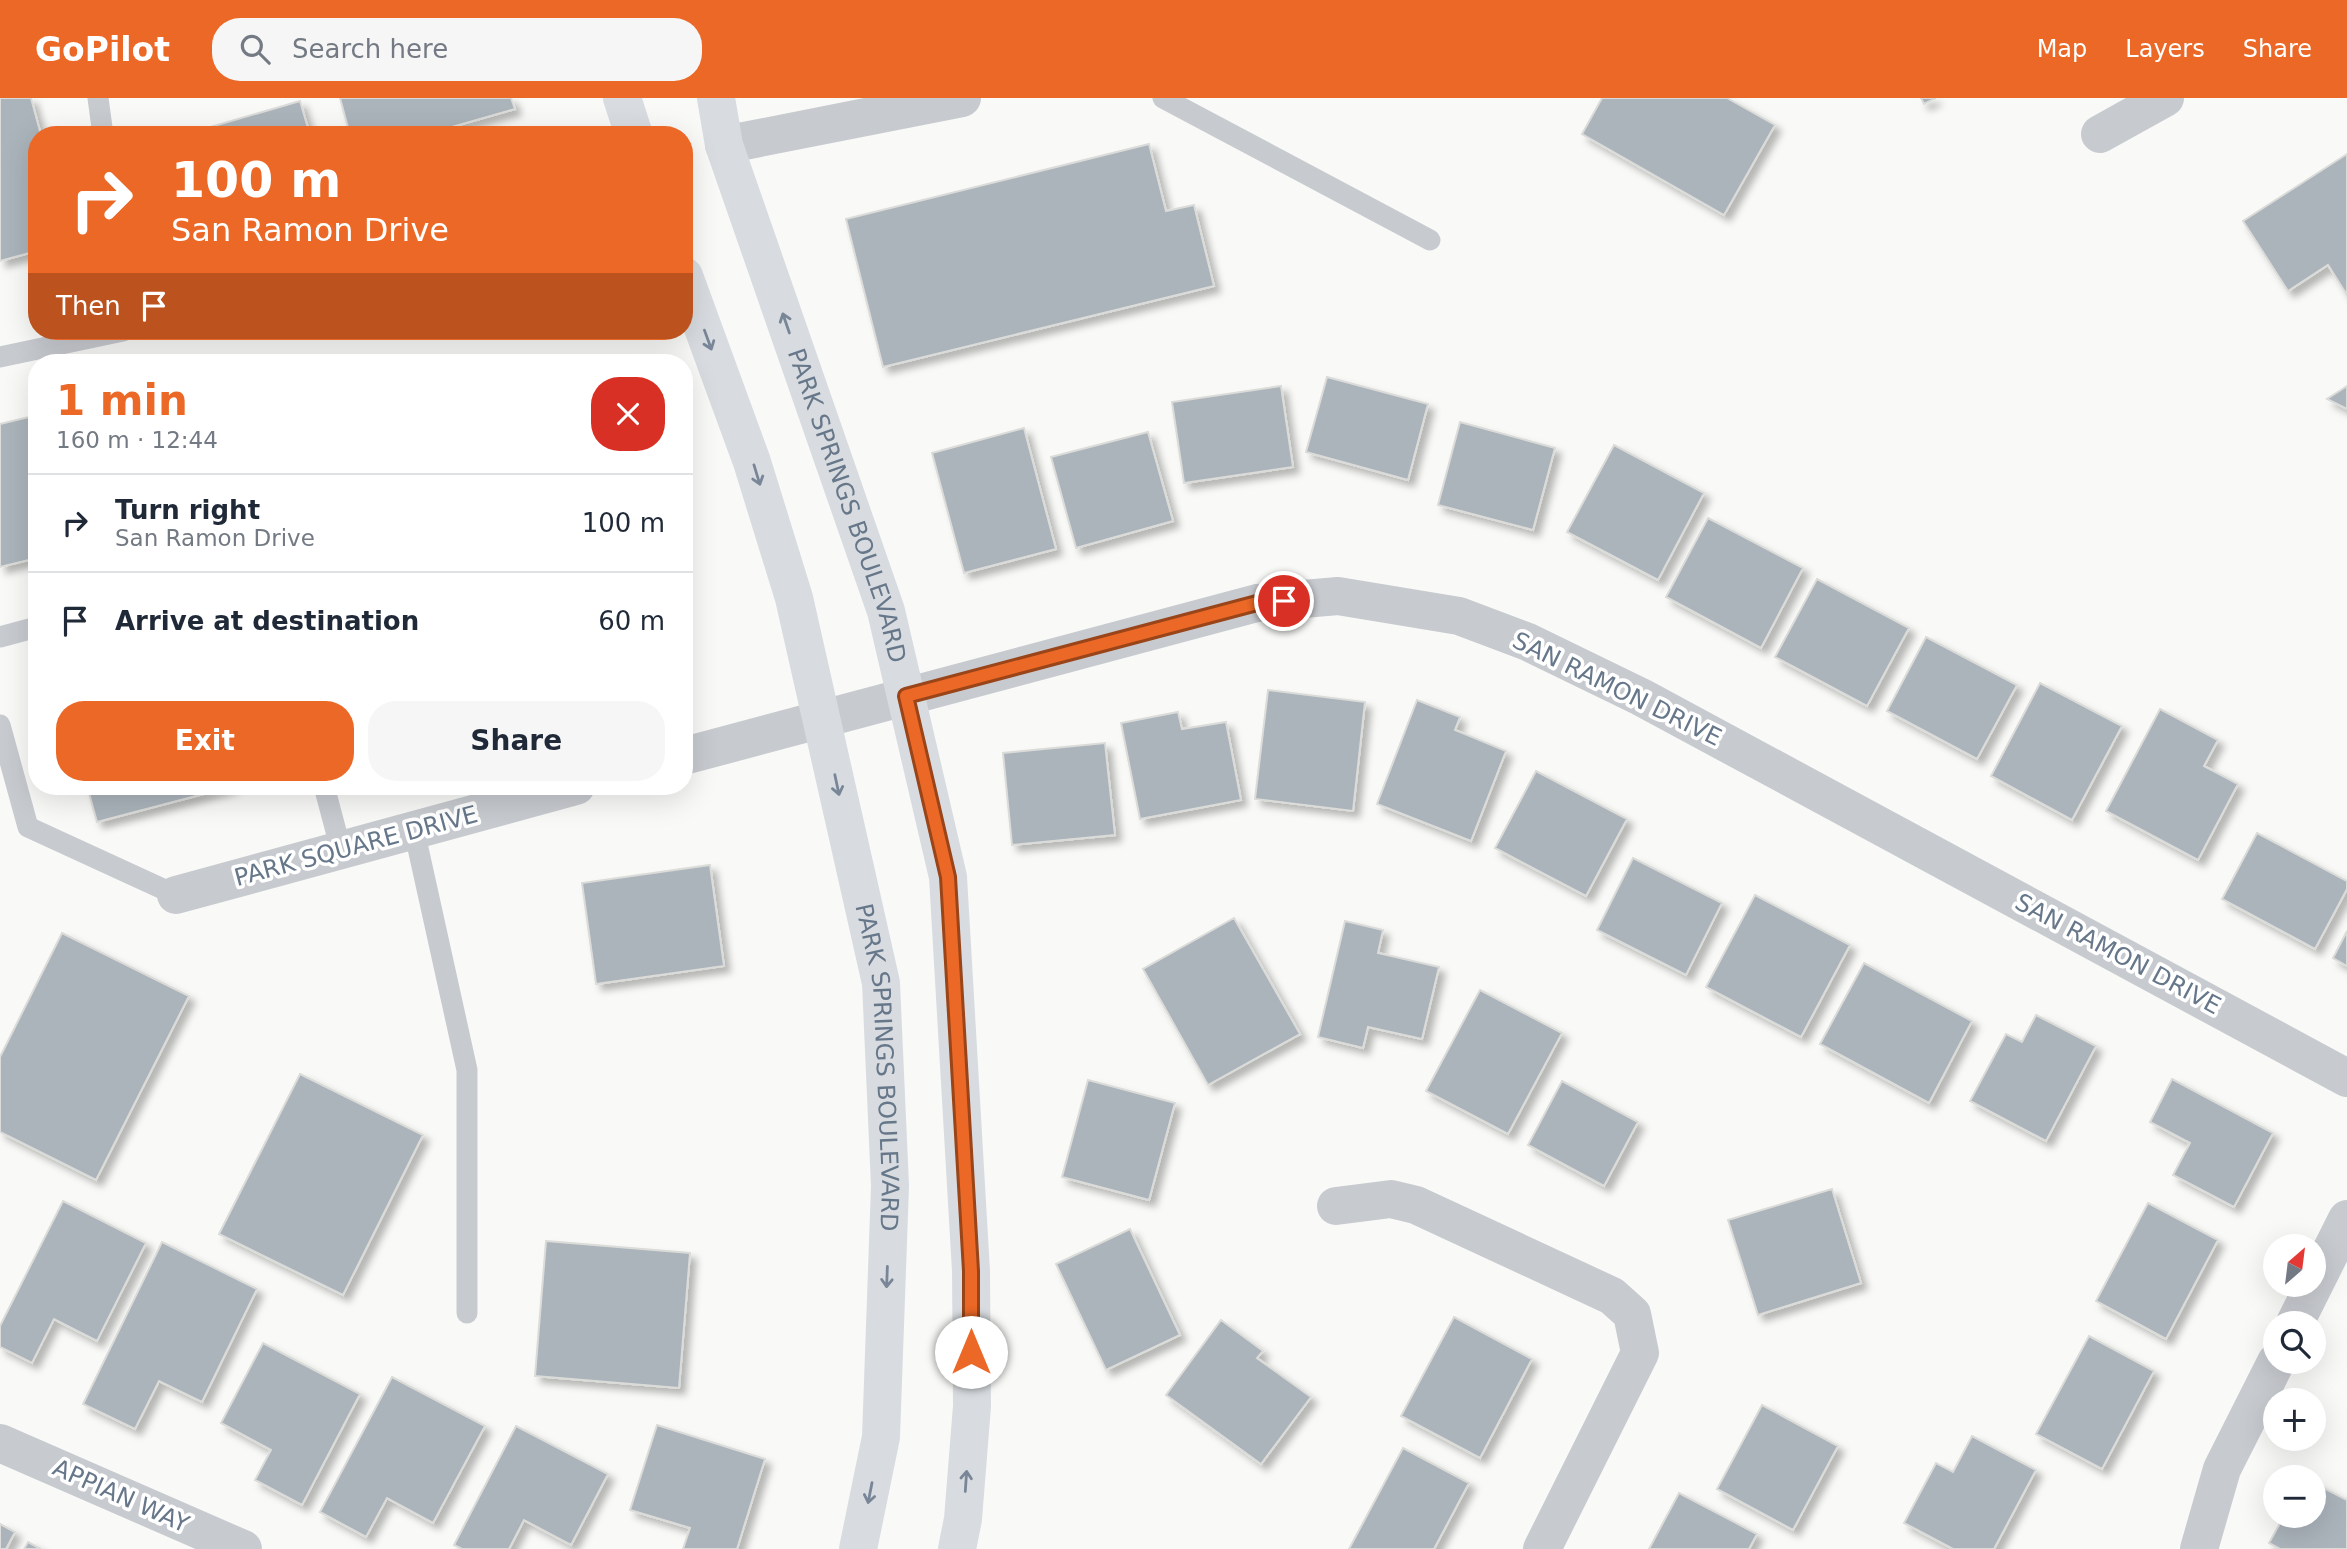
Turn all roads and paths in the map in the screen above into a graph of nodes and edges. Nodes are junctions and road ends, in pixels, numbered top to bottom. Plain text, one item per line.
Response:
1 (98, 98) edge
2 (622, 98) edge
3 (716, 98) edge
4 (962, 98) edge
5 (1163, 98) edge
6 (2165, 98) edge
7 (102, 126) edge
8 (631, 126) edge
9 (2100, 134) dead end
10 (724, 145) junction
11 (1430, 240) dead end
12 (693, 301) edge
13 (80, 340) edge
14 (0, 357) edge
15 (28, 629) edge
16 (0, 637) edge
17 (906, 696) junction
18 (823, 718) junction
19 (0, 725) edge
20 (693, 754) edge
21 (7, 782) edge
22 (326, 795) edge
23 (543, 795) edge
24 (414, 830) junction
25 (341, 850) junction
26 (177, 895) joint
27 (2347, 1078) edge
28 (1336, 1206) dead end
29 (2347, 1219) edge
30 (2301, 1311) edge
31 (467, 1313) dead end
32 (2270, 1374) edge
33 (0, 1443) edge
34 (243, 1549) edge
35 (858, 1549) edge
36 (957, 1549) edge
37 (1542, 1549) edge
38 (2199, 1549) edge

1 - 7 lane
2 - 8 main road
3 - 10 main road, PARK SPRINGS BOULEVARD
4 - 10 street
5 - 11 lane
6 - 9 street
17 -> 10 main road, PARK SPRINGS BOULEVARD
12 -> 18 main road, PARK SPRINGS BOULEVARD
13 - 14 lane
15 - 16 lane
17 - 18 street, SAN RAMON DRIVE
17 - 27 street, SAN RAMON DRIVE
36 -> 17 main road, PARK SPRINGS BOULEVARD
18 - 20 street
18 -> 35 main road, PARK SPRINGS BOULEVARD
19 - 21 lane
21 - 26 lane
22 - 25 lane
23 - 24 street, PARK SQUARE DRIVE
24 - 25 street, PARK SQUARE DRIVE
24 - 31 lane
25 - 26 street, PARK SQUARE DRIVE
28 - 37 street
29 - 30 street
32 - 38 street
33 - 34 street, APPIAN WAY

